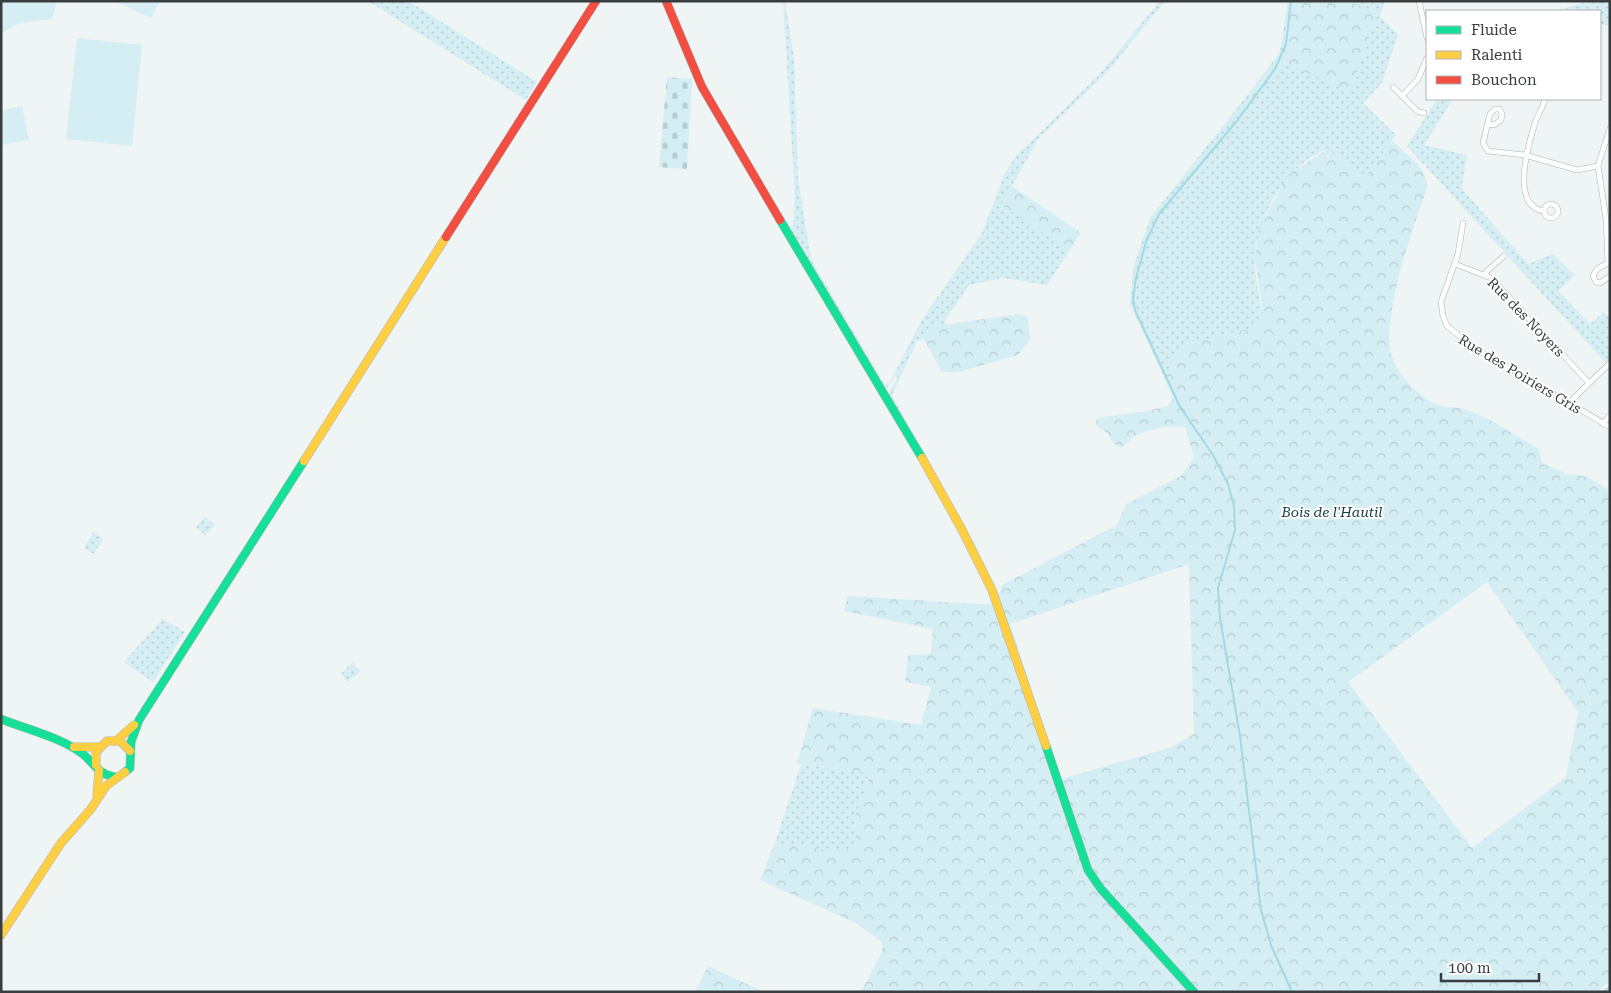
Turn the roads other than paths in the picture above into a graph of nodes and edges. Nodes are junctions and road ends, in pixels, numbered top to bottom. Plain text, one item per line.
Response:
1 (596, 1) edge
2 (666, 1) edge
3 (1418, 1) edge
4 (1426, 34) edge
5 (1426, 60) edge
6 (1393, 87) dead end
7 (1402, 96) junction
8 (1545, 100) edge
9 (1424, 113) dead end
10 (1488, 124) dead end
11 (1610, 128) edge
12 (1528, 156) junction
13 (1602, 157) junction
14 (1609, 158) edge
15 (1598, 166) junction
16 (1544, 211) dead end
17 (1464, 223) dead end
18 (1504, 256) dead end
19 (1455, 264) junction
20 (1609, 264) edge
21 (1485, 275) junction
22 (1610, 276) edge
23 (1610, 363) edge
24 (1588, 383) junction
25 (1570, 404) junction
26 (1610, 415) edge
27 (1603, 424) junction
28 (1610, 428) edge
29 (1, 719) edge
30 (139, 720) junction
31 (116, 740) junction
32 (69, 746) junction
33 (99, 747) junction
34 (130, 751) junction
35 (97, 767) junction
36 (115, 778) junction
37 (95, 803) junction
38 (1, 935) edge
39 (1194, 992) edge

1 - 30 main road
2 - 39 main road
3 - 4 street
5 - 7 street
6 - 7 street
7 - 9 street
8 - 12 street
10 - 12 street
11 - 13 street
12 - 15 street
12 - 16 street
13 - 14 street
13 - 15 street
15 - 20 street
17 - 19 street, Rue des Poiriers Gris
18 - 21 street
19 - 21 street, Rue des Noyers
19 - 25 street, Rue des Poiriers Gris
20 - 22 street
21 - 24 street, Rue des Noyers
23 - 24 street
24 - 25 street
25 - 27 street, Rue des Poiriers Gris
26 - 27 street
27 - 28 street, Rue des Poiriers Gris
29 - 32 main road
30 - 31 main road
30 - 34 main road
31 - 33 main road
31 - 34 main road
32 - 33 main road
32 - 35 main road
33 - 35 main road
34 - 36 main road
35 - 36 main road
35 - 37 main road
36 - 37 main road
37 - 38 main road

